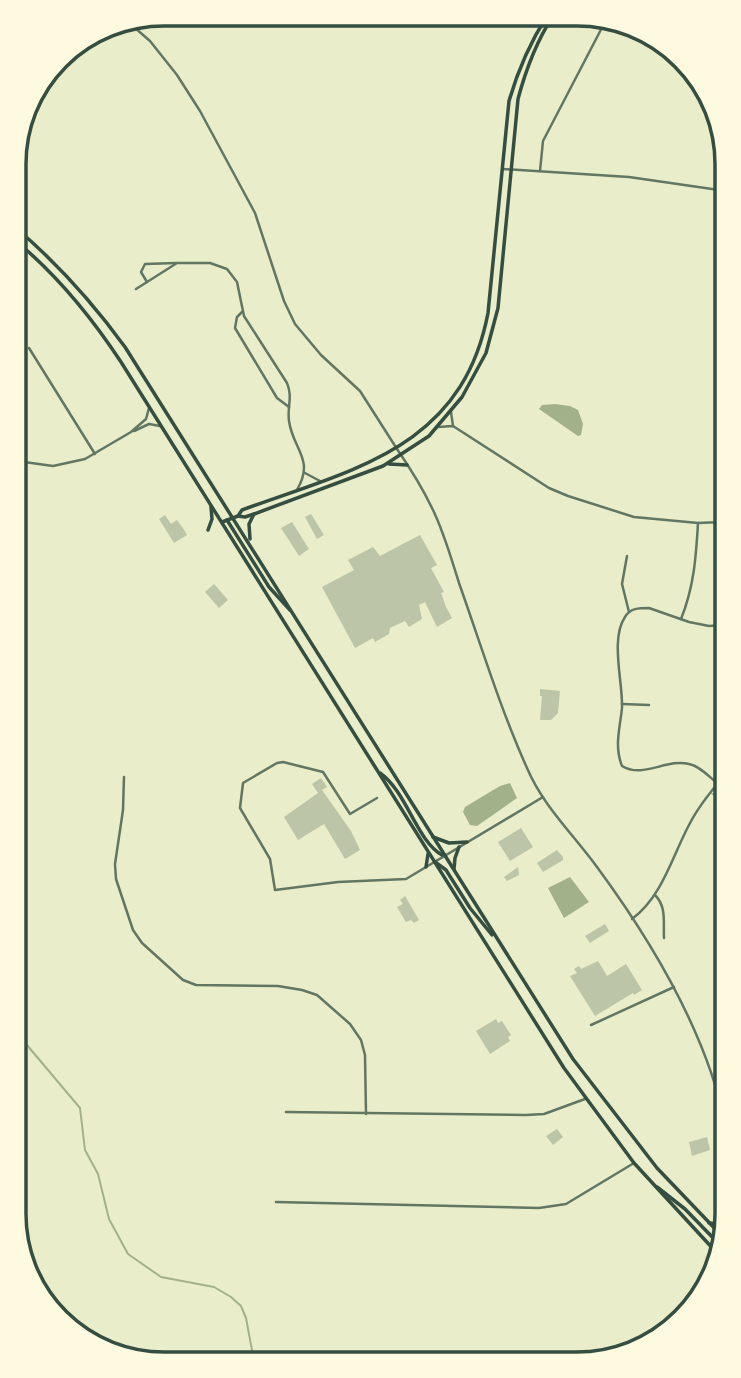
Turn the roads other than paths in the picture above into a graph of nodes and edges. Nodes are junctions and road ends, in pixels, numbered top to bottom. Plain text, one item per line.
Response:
1 (541, 26) edge
2 (547, 26) edge
3 (601, 28) edge
4 (136, 29) edge
5 (502, 169) junction
6 (510, 169) junction
7 (540, 172) junction
8 (715, 189) edge
9 (26, 237) edge
10 (26, 251) edge
11 (177, 263) junction
12 (147, 282) junction
13 (136, 289) dead end
14 (242, 311) junction
15 (29, 348) dead end
16 (148, 405) junction
17 (289, 407) junction
18 (451, 411) junction
19 (453, 426) junction
20 (162, 427) junction
21 (438, 427) junction
22 (131, 432) junction
23 (397, 449) junction
24 (95, 454) junction
25 (401, 455) junction
26 (26, 462) edge
27 (407, 465) junction
28 (383, 466) junction
29 (305, 473) junction
30 (321, 482) junction
31 (297, 490) junction
32 (211, 505) junction
33 (254, 514) junction
34 (235, 517) junction
35 (227, 520) junction
36 (222, 522) junction
37 (715, 522) edge
38 (698, 523) junction
39 (208, 530) dead end
40 (255, 551) junction
41 (627, 556) dead end
42 (292, 612) junction
43 (629, 612) junction
44 (681, 619) junction
45 (715, 626) edge
46 (622, 704) junction
47 (649, 705) dead end
48 (378, 772) junction
49 (124, 776) dead end
50 (714, 781) edge
51 (714, 787) edge
52 (710, 793) junction
53 (714, 794) edge
54 (543, 797) junction
55 (377, 798) dead end
56 (432, 836) junction
57 (467, 842) junction
58 (459, 847) junction
59 (428, 852) junction
60 (444, 856) junction
61 (434, 862) junction
62 (426, 867) junction
63 (454, 872) junction
64 (655, 895) junction
65 (632, 919) junction
66 (664, 938) dead end
67 (496, 939) junction
68 (674, 987) junction
69 (592, 1025) dead end
70 (714, 1087) edge
71 (585, 1099) junction
72 (286, 1112) dead end
73 (366, 1114) junction
74 (634, 1163) junction
75 (653, 1184) junction
76 (276, 1202) dead end
77 (708, 1223) junction
78 (714, 1224) edge
79 (713, 1228) edge
80 (712, 1237) edge
81 (711, 1246) edge

1 - 5 main road
2 - 6 main road
3 - 7 street
4 - 23 street
5 - 6 street
5 - 23 main road
6 - 7 street
6 - 18 main road
7 - 8 street
9 - 34 main road
10 - 16 main road
11 - 12 street
11 - 12 street
11 - 14 street
12 - 13 street
14 - 17 street
14 - 17 street
15 - 24 street
16 - 20 main road
16 - 22 street
17 - 29 street
18 - 19 street
18 - 21 main road
19 - 21 street
19 - 38 street
20 - 22 street
20 - 32 main road
21 - 25 main road
22 - 24 street
23 - 25 street
23 - 30 main road
24 - 26 street
25 - 27 street
25 - 28 main road
27 - 28 main road
27 - 54 street
28 - 33 main road
29 - 30 street
29 - 31 street
30 - 31 main road
31 - 34 main road
32 - 36 main road
32 - 39 main road
33 - 34 main road
33 - 40 main road
34 - 35 main road
34 - 40 main road
35 - 36 main road
35 - 42 main road
36 - 48 main road
37 - 38 street
38 - 44 street
40 - 42 main road
41 - 43 street
42 - 56 main road
43 - 44 street
43 - 46 street
44 - 45 street
46 - 47 street
46 - 50 street
48 - 59 main road
48 - 60 main road
49 - 73 street
51 - 52 street
52 - 53 lane
52 - 64 street
54 - 57 street
54 - 65 street
55 - 62 street
56 - 57 main road
56 - 60 main road
57 - 58 street
58 - 60 street
58 - 63 main road
59 - 61 main road
59 - 62 main road
60 - 61 street
60 - 63 main road
61 - 62 street
61 - 67 main road
61 - 71 main road
63 - 67 main road
64 - 65 street
64 - 66 street
65 - 68 street
67 - 77 main road
68 - 69 street
68 - 70 street
71 - 73 street
71 - 74 main road
72 - 73 street
74 - 75 main road
74 - 76 street
75 - 80 main road
75 - 81 main road
77 - 78 main road
77 - 79 main road

